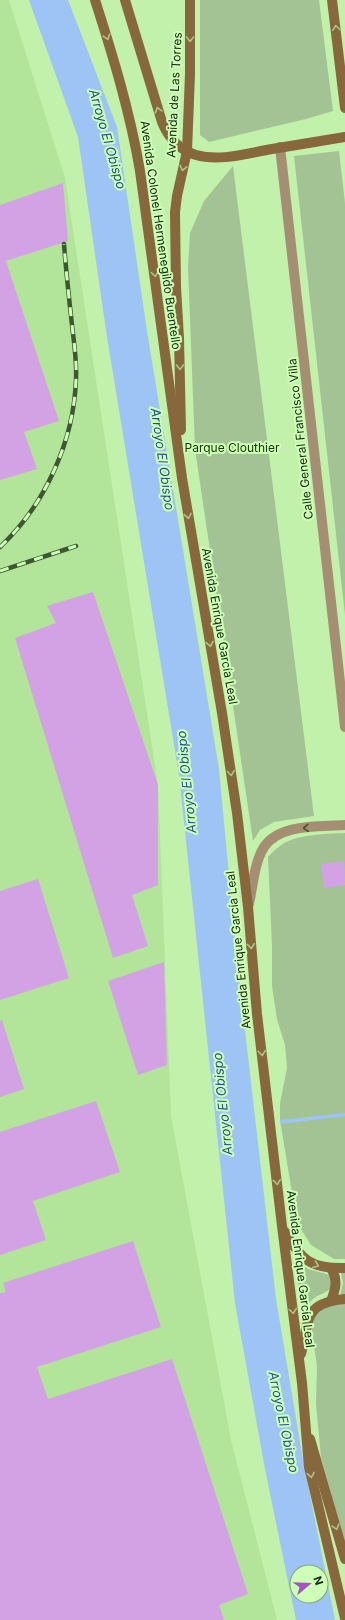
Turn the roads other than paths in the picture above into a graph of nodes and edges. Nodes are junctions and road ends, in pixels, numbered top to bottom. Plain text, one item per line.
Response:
1 (95, 0) edge
2 (125, 0) edge
3 (190, 0) edge
4 (332, 0) edge
5 (345, 108) edge
6 (345, 137) edge
7 (280, 148) junction
8 (188, 151) junction
9 (182, 478) junction
10 (345, 727) edge
11 (345, 825) edge
12 (248, 907) junction
13 (282, 1226) junction
14 (331, 1268) junction
15 (345, 1268) edge
16 (345, 1300) edge
17 (331, 1301) junction
18 (300, 1361) junction
19 (305, 1422) junction
20 (345, 1559) edge
21 (345, 1618) edge

1 -> 9 street, Avenida Colonel Hermenegildo Buentello
8 -> 2 street
3 -> 8 street, Avenida de Las Torres
5 -> 4 street
6 - 7 street
7 - 8 street
7 - 10 street, Calle General Francisco Villa
8 -> 9 street, Avenida de Las Torres
9 -> 12 street, Avenida Enrique García Leal
11 -> 12 street
12 -> 13 street, Avenida Enrique García Leal
13 -> 14 street
13 -> 18 street, Avenida Enrique García Leal
14 - 15 street
14 - 17 street
16 - 17 street
17 - 18 street
18 - 19 street, Avenida Enrique García Leal
19 -> 20 street, Avenida Enrique García Leal
19 -> 21 street, Avenida Enrique García Leal

